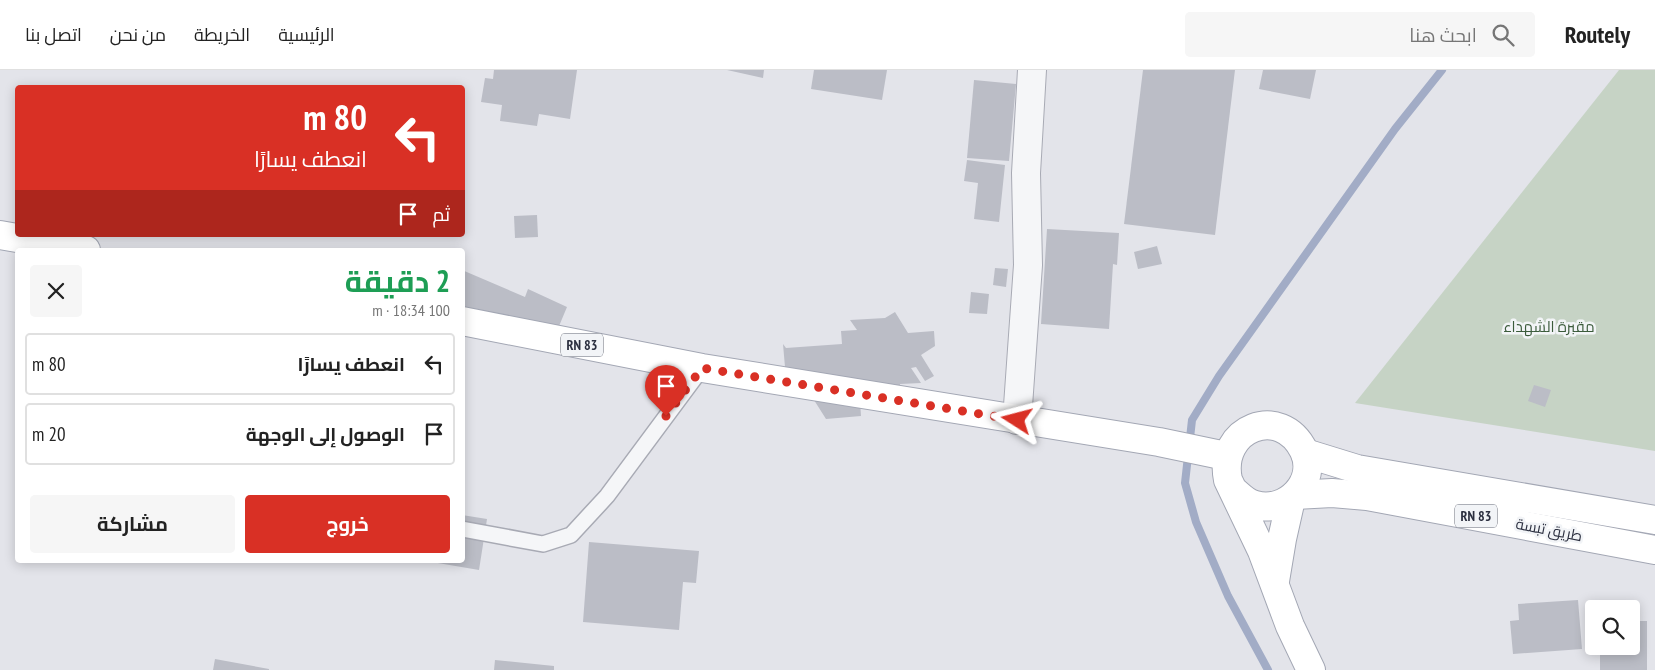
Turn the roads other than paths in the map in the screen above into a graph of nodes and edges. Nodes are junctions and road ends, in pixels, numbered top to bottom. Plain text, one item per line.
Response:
1 (1032, 70) edge
2 (0, 235) edge
3 (75, 248) edge
4 (465, 323) edge
5 (702, 368) junction
6 (1017, 420) junction
7 (1214, 453) junction
8 (1305, 453) junction
9 (1233, 490) junction
10 (1293, 497) junction
11 (1655, 520) edge
12 (465, 530) edge
13 (1655, 550) edge
14 (1275, 582) junction
15 (1311, 670) edge

1 - 6 street
2 - 3 main road
4 - 5 main road, RN 83
5 - 6 main road, RN 83
5 - 12 lane
6 - 7 main road, RN 83
7 - 8 main road
7 - 9 main road
8 - 10 main road
8 - 11 main road, طريق تبسة / RN 83
9 - 10 main road
9 - 14 main road
10 - 13 main road, طريق تبسة / RN 83
10 - 14 main road
14 - 15 main road

